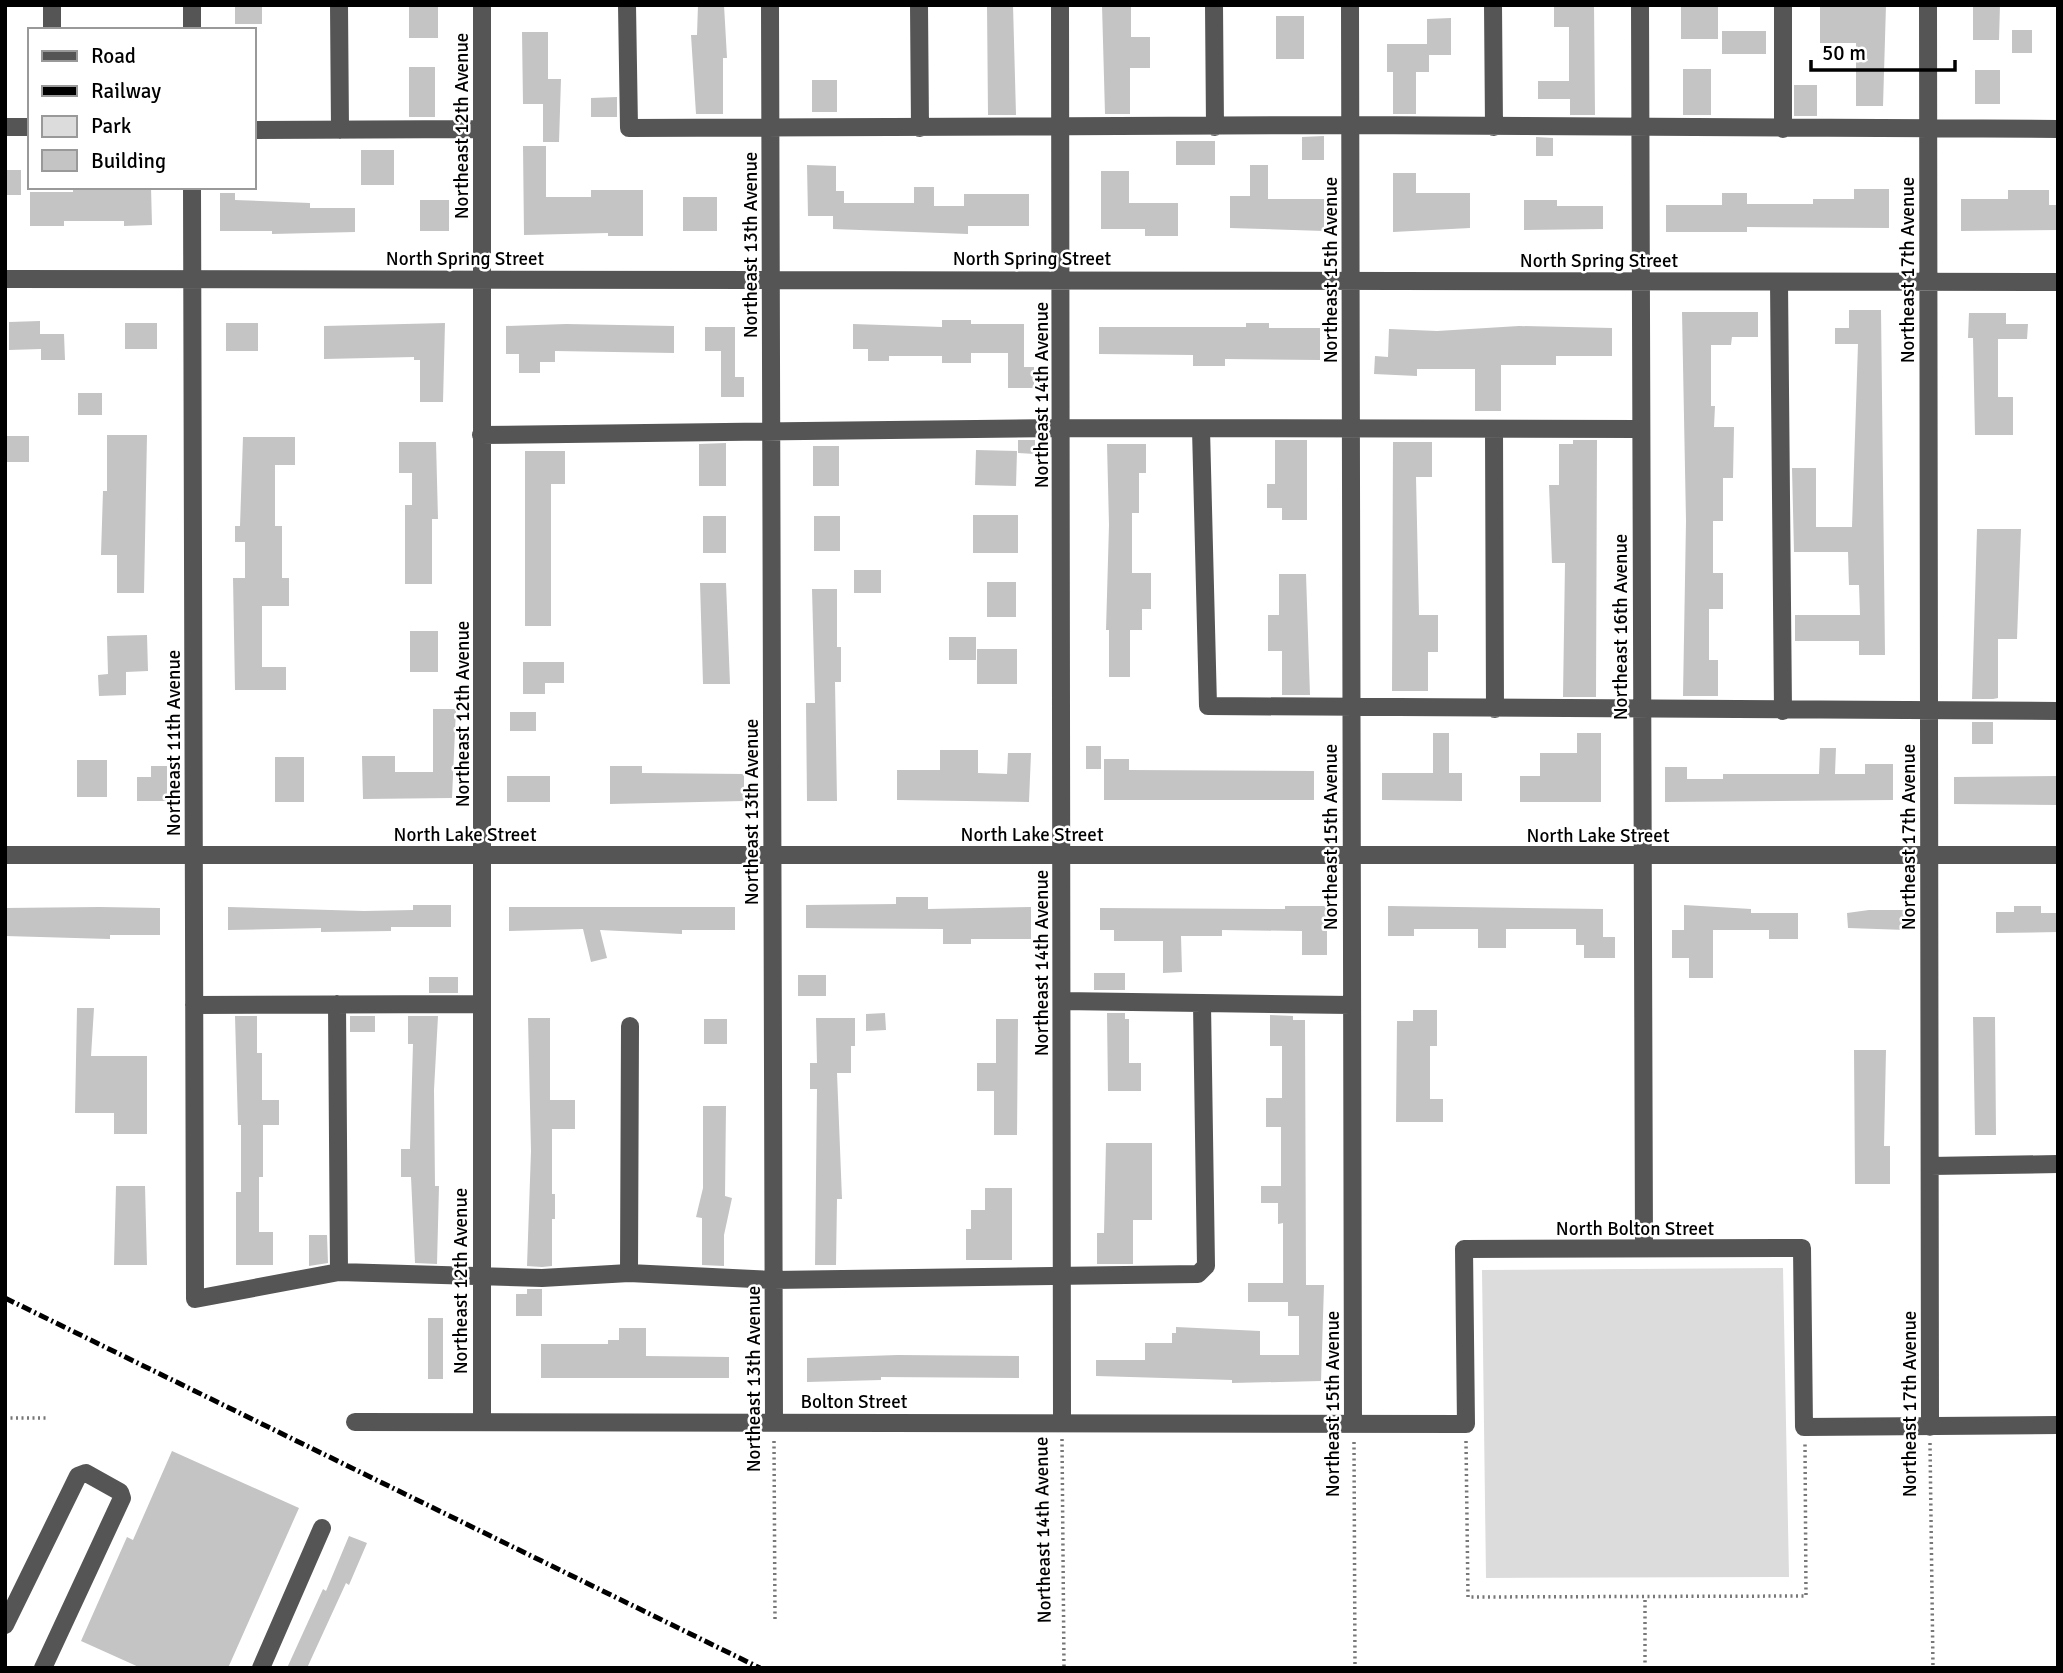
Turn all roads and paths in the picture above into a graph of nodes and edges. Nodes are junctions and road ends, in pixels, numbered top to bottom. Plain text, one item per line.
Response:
1 (52, 5) edge
2 (192, 5) edge
3 (339, 5) edge
4 (482, 5) edge
5 (627, 5) edge
6 (771, 5) edge
7 (919, 5) edge
8 (1060, 5) edge
9 (1214, 5) edge
10 (1350, 5) edge
11 (1493, 5) edge
12 (1640, 5) edge
13 (1783, 5) edge
14 (1928, 5) edge
15 (52, 28) edge
16 (192, 28) edge
17 (1350, 125) junction
18 (5, 127) edge
19 (28, 127) edge
20 (1060, 127) junction
21 (1215, 127) junction
22 (1494, 127) junction
23 (1639, 127) junction
24 (771, 128) junction
25 (920, 128) junction
26 (482, 129) junction
27 (1783, 129) junction
28 (2058, 129) edge
29 (256, 130) edge
30 (340, 130) junction
31 (1928, 130) junction
32 (192, 189) edge
33 (192, 278) junction
34 (5, 279) edge
35 (482, 279) junction
36 (771, 279) junction
37 (1062, 279) junction
38 (1351, 281) junction
39 (1639, 281) junction
40 (1779, 282) junction
41 (1928, 282) junction
42 (2058, 282) edge
43 (1061, 428) junction
44 (1201, 429) junction
45 (1640, 429) junction
46 (1351, 430) junction
47 (1494, 430) junction
48 (771, 432) junction
49 (481, 435) junction
50 (1351, 708) junction
51 (1495, 709) junction
52 (1641, 710) junction
53 (1783, 711) junction
54 (2058, 711) edge
55 (1928, 712) junction
56 (1929, 853) junction
57 (194, 854) junction
58 (483, 854) junction
59 (5, 855) edge
60 (1062, 855) junction
61 (2058, 855) edge
62 (772, 856) junction
63 (1642, 856) junction
64 (1350, 857) junction
65 (1062, 1001) junction
66 (337, 1004) junction
67 (480, 1004) junction
68 (1202, 1004) junction
69 (194, 1005) junction
70 (1351, 1005) junction
71 (630, 1026) dead end
72 (2058, 1164) edge
73 (1930, 1166) junction
74 (1644, 1248) junction
75 (339, 1272) junction
76 (629, 1273) junction
77 (1062, 1276) junction
78 (481, 1278) junction
79 (774, 1280) junction
80 (5, 1418) edge
81 (46, 1418) dead end
82 (355, 1422) dead end
83 (482, 1422) junction
84 (774, 1422) junction
85 (1353, 1422) junction
86 (1062, 1423) junction
87 (1466, 1424) junction
88 (2058, 1425) edge
89 (1804, 1427) junction
90 (1930, 1427) junction
91 (322, 1528) dead end
92 (1645, 1597) junction
93 (775, 1619) dead end
94 (5, 1625) edge
95 (47, 1666) edge
96 (261, 1668) edge
97 (1065, 1668) edge
98 (1355, 1668) edge
99 (1645, 1668) edge
100 (1933, 1668) edge

1 - 15 street
2 - 16 street
3 - 30 street
4 - 26 street, Northeast 12th Avenue
5 - 24 street
6 - 24 street, Northeast 13th Avenue
7 - 25 street
8 - 20 street, Northeast 14th Avenue
9 - 21 street
10 - 17 street, Northeast 15th Avenue
11 - 22 street
12 - 23 street, Northeast 16th Avenue
13 - 27 street
14 - 31 street, Northeast 17th Avenue
17 - 21 street
17 - 22 street
17 - 38 street, Northeast 15th Avenue
18 - 19 street
20 - 21 street
20 - 25 street
20 - 37 street, Northeast 14th Avenue
22 - 23 street
23 - 27 street
23 - 39 street, Northeast 16th Avenue
24 - 25 street
24 - 36 street, Northeast 13th Avenue
26 - 30 street
26 - 35 street, Northeast 12th Avenue
27 - 31 street
28 - 31 street
29 - 30 street
31 - 41 street, Northeast 17th Avenue
32 - 33 street, Northeast 11th Avenue
33 - 34 street, North Spring Street
33 - 35 street, North Spring Street
33 - 57 street, Northeast 11th Avenue
35 - 36 street, North Spring Street
35 - 49 street, Northeast 12th Avenue
36 - 37 street, North Spring Street
36 - 48 street, Northeast 13th Avenue
37 - 38 street, North Spring Street
37 - 43 street, Northeast 14th Avenue
38 - 39 street, North Spring Street
38 - 46 street, Northeast 15th Avenue
39 - 40 street, North Spring Street
39 - 45 street, Northeast 16th Avenue
40 - 41 street, North Spring Street
40 - 53 street
41 - 42 street, North Spring Street
41 - 55 street, Northeast 17th Avenue
43 - 44 street
43 - 48 street
43 - 60 street, Northeast 14th Avenue
44 - 46 street
44 - 50 street
45 - 47 street
45 - 52 street, Northeast 16th Avenue
46 - 47 street
46 - 50 street, Northeast 15th Avenue
47 - 51 street
48 - 49 street
48 - 62 street, Northeast 13th Avenue
49 - 58 street, Northeast 12th Avenue
50 - 51 street
50 - 64 street, Northeast 15th Avenue
51 - 52 street
52 - 53 street
52 - 63 street, Northeast 16th Avenue
53 - 55 street
54 - 55 street
55 - 56 street, Northeast 17th Avenue
56 - 61 street, North Lake Street
56 - 63 street, North Lake Street
56 - 73 street, Northeast 17th Avenue
57 - 58 street, North Lake Street
57 - 59 street, North Lake Street
57 - 69 street, Northeast 11th Avenue
58 - 62 street, North Lake Street
58 - 67 street, Northeast 12th Avenue
60 - 62 street, North Lake Street
60 - 64 street, North Lake Street
60 - 65 street, Northeast 14th Avenue
62 - 79 street, Northeast 13th Avenue
63 - 64 street, North Lake Street
63 - 74 street, Northeast 16th Avenue
64 - 70 street, Northeast 15th Avenue
65 - 68 street
65 - 77 street, Northeast 14th Avenue
66 - 67 street
66 - 69 street
66 - 75 street
67 - 78 street, Northeast 12th Avenue
68 - 70 street
68 - 77 street
69 - 75 street, Northeast 11th Avenue
70 - 85 street, Northeast 15th Avenue
71 - 76 street
72 - 73 street
73 - 90 street, Northeast 17th Avenue
74 - 87 street, North Bolton Street
74 - 89 street, North Bolton Street
75 - 78 street
76 - 78 street
76 - 79 street
77 - 79 street
77 - 86 street, Northeast 14th Avenue
78 - 83 street, Northeast 12th Avenue
79 - 84 street, Northeast 13th Avenue
80 - 81 path
82 - 83 street, Bolton Street
83 - 84 street, Bolton Street
84 - 86 street, Bolton Street
84 - 93 path, Northeast 13th Avenue
85 - 86 street, Bolton Street
85 - 87 street
85 - 98 path, Northeast 15th Avenue
86 - 97 path, Northeast 14th Avenue
87 - 92 path
88 - 90 street
89 - 90 street
89 - 92 path
90 - 100 path, Northeast 17th Avenue
91 - 96 street
92 - 99 path
94 - 95 street

